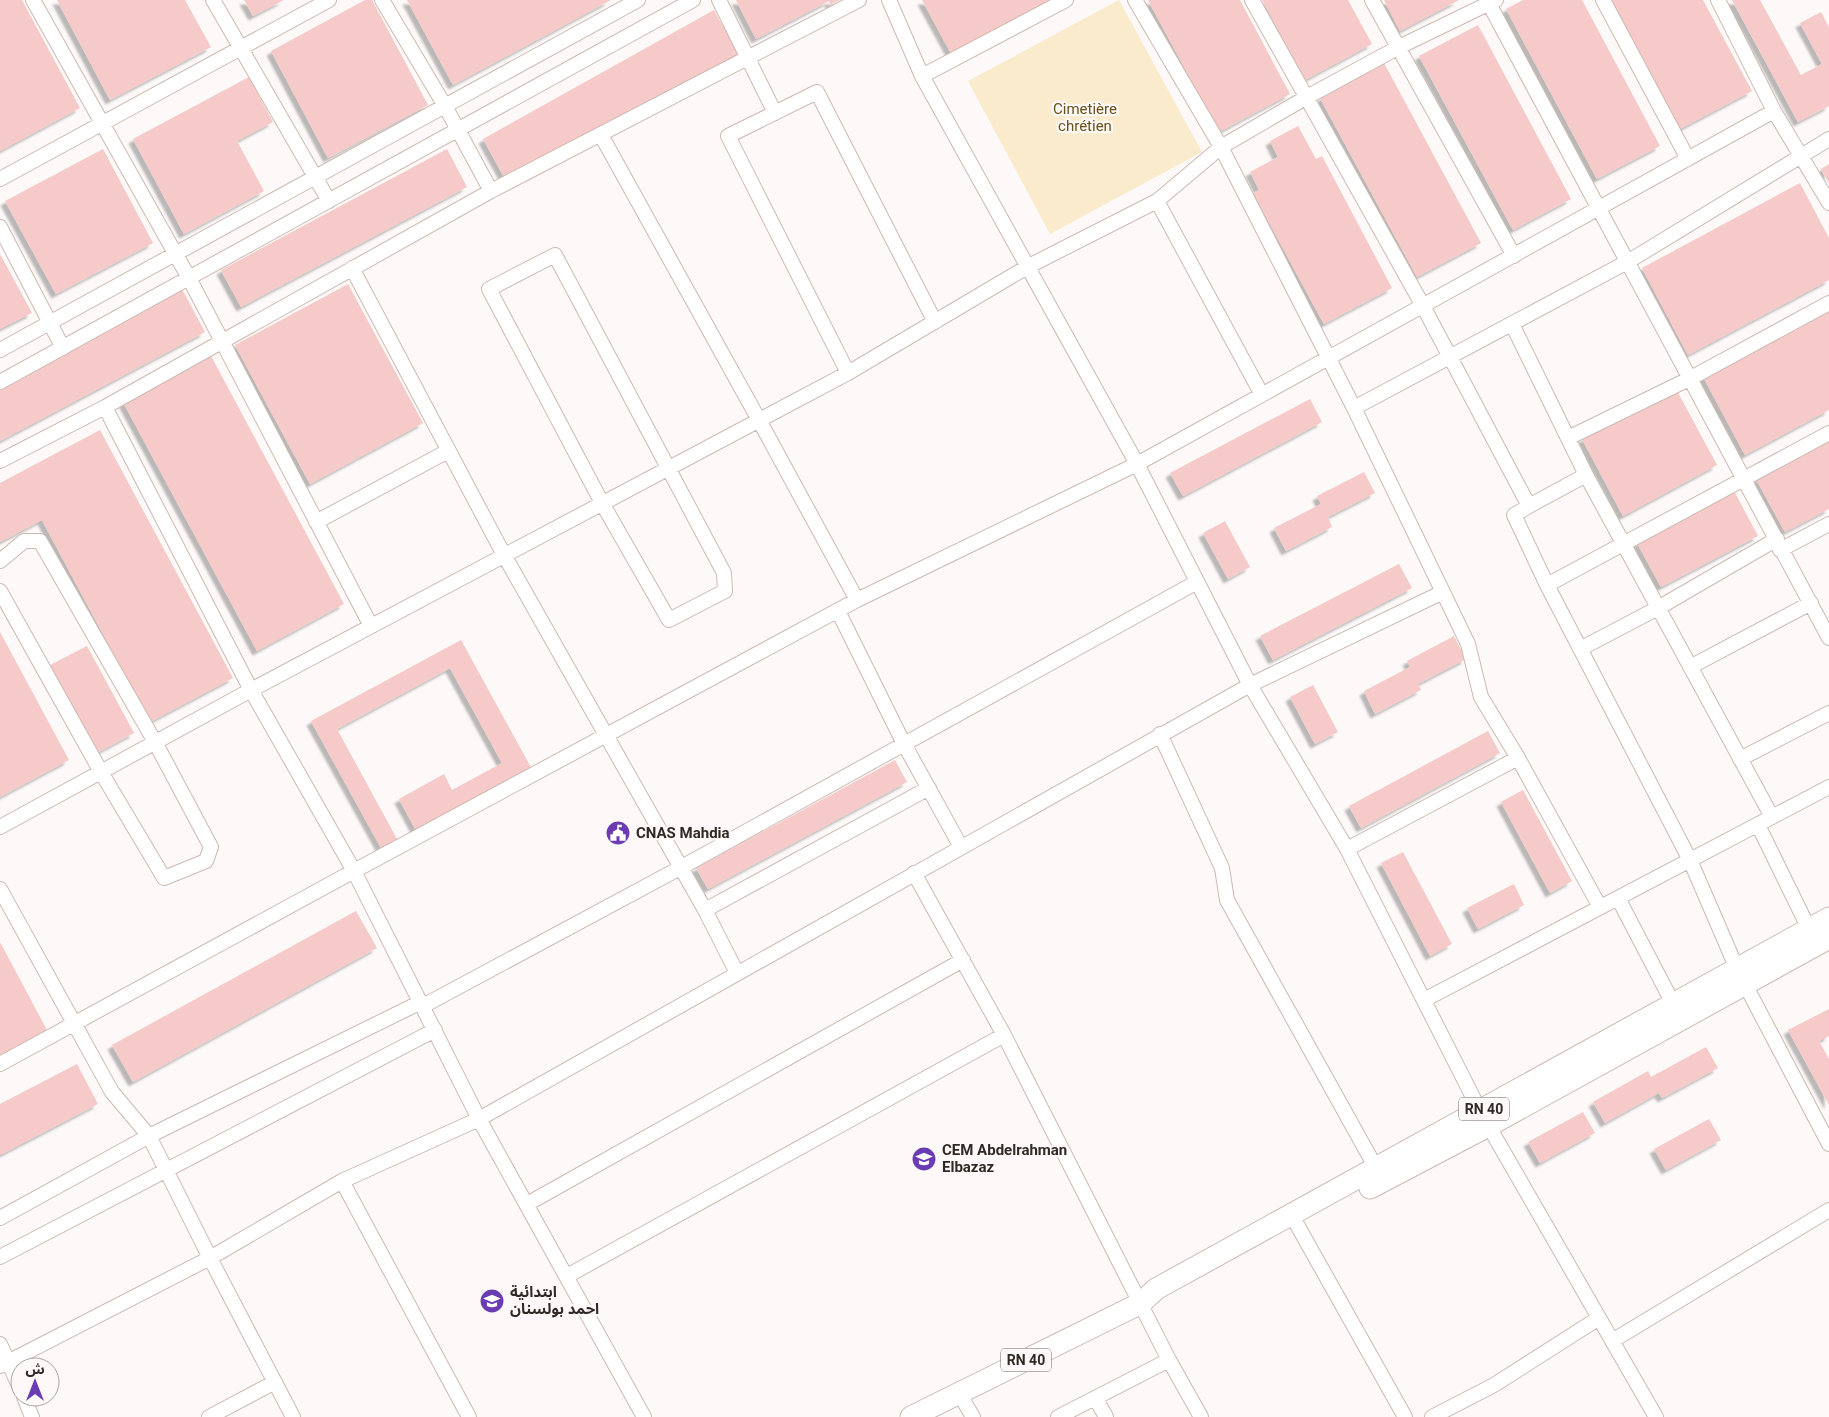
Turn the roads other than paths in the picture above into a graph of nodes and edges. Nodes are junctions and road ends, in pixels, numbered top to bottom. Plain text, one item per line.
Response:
1 (33, 0) edge
2 (213, 0) edge
3 (329, 0) edge
4 (382, 0) edge
5 (638, 0) edge
6 (693, 0) edge
7 (719, 0) edge
8 (859, 0) edge
9 (889, 0) edge
10 (1066, 0) edge
11 (1135, 0) edge
12 (1252, 0) edge
13 (1372, 0) edge
14 (1604, 0) edge
15 (1718, 0) edge
16 (1491, 1) edge
17 (1399, 47) junction
18 (241, 48) junction
19 (748, 59) junction
20 (922, 76) junction
21 (1306, 97) junction
22 (446, 106) junction
23 (1774, 111) junction
24 (775, 113) junction
25 (101, 124) junction
26 (458, 130) junction
27 (601, 134) junction
28 (1829, 139) edge
29 (1221, 147) junction
30 (1802, 156) junction
31 (1688, 159) junction
32 (316, 176) junction
33 (0, 179) edge
34 (490, 192) junction
35 (329, 201) junction
36 (1157, 201) junction
37 (1829, 203) edge
38 (1600, 208) junction
39 (0, 227) edge
40 (174, 254) junction
41 (1514, 256) junction
42 (1629, 261) junction
43 (1027, 267) junction
44 (352, 268) junction
45 (189, 278) junction
46 (1829, 303) edge
47 (1423, 306) junction
48 (50, 322) junction
49 (935, 322) junction
50 (1512, 324) junction
51 (221, 342) junction
52 (63, 348) junction
53 (0, 350) edge
54 (1450, 357) junction
55 (1328, 359) junction
56 (848, 372) junction
57 (1691, 378) junction
58 (0, 382) edge
59 (1262, 396) junction
60 (104, 406) junction
61 (1354, 408) junction
62 (759, 420) junction
63 (1829, 433) edge
64 (1568, 438) junction
65 (448, 451) junction
66 (0, 461) edge
67 (1137, 464) junction
68 (668, 468) junction
69 (1586, 475) junction
70 (1744, 478) junction
71 (602, 503) junction
72 (1529, 506) junction
73 (316, 522) junction
74 (1829, 524) edge
75 (1623, 543) junction
76 (1779, 544) junction
77 (504, 555) junction
78 (0, 561) edge
79 (1197, 582) junction
80 (1547, 585) junction
81 (0, 591) edge
82 (1443, 592) junction
83 (856, 600) junction
84 (1811, 603) junction
85 (1658, 608) junction
86 (838, 610) junction
87 (371, 626) junction
88 (1829, 638) edge
89 (1580, 649) junction
90 (1690, 667) junction
91 (1250, 686) junction
92 (251, 690) junction
93 (1829, 713) edge
94 (1160, 734) junction
95 (606, 735) junction
96 (156, 742) junction
97 (903, 742) junction
98 (1518, 758) junction
99 (1740, 759) junction
100 (101, 772) junction
101 (929, 788) junction
102 (1829, 788) edge
103 (1772, 817) junction
104 (1758, 825) junction
105 (0, 827) edge
106 (961, 847) junction
107 (1347, 849) junction
108 (1690, 860) junction
109 (680, 868) junction
110 (354, 871) junction
111 (914, 873) junction
112 (0, 889) edge
113 (1618, 898) junction
114 (1600, 908) junction
115 (705, 910) junction
116 (1829, 918) edge
117 (1809, 929) junction
118 (1829, 938) edge
119 (963, 960) junction
120 (737, 973) junction
121 (1741, 976) junction
122 (1424, 1000) junction
123 (422, 1004) junction
124 (1677, 1011) junction
125 (76, 1023) junction
126 (435, 1030) junction
127 (1004, 1035) junction
128 (0, 1064) edge
129 (1484, 1118) junction
130 (479, 1119) junction
131 (149, 1136) junction
132 (1829, 1144) edge
133 (1376, 1168) junction
134 (166, 1170) junction
135 (342, 1181) junction
136 (527, 1204) junction
137 (1829, 1210) edge
138 (0, 1218) edge
139 (1295, 1220) junction
140 (0, 1258) edge
141 (210, 1258) junction
142 (567, 1276) junction
143 (1141, 1303) junction
144 (1599, 1318) junction
145 (1612, 1341) junction
146 (0, 1344) edge
147 (1168, 1360) junction
148 (5, 1364) edge
149 (275, 1382) junction
150 (960, 1393) junction
151 (1096, 1399) junction
152 (209, 1417) edge
153 (293, 1417) edge
154 (468, 1417) edge
155 (644, 1417) edge
156 (911, 1417) edge
157 (973, 1417) edge
158 (1058, 1417) edge
159 (1106, 1417) edge
160 (1201, 1417) edge
161 (1405, 1417) edge
162 (1432, 1417) edge
163 (1656, 1417) edge

1 - 25 street
2 - 18 street
3 - 18 street
4 - 22 street
5 - 22 street
6 - 26 street
7 - 19 street
8 - 19 street
9 - 20 street
10 - 20 street
11 - 29 street
12 - 21 street
13 - 17 street
14 - 31 street
15 - 23 street
16 - 17 street
16 - 38 street
17 - 21 street
17 - 41 street
18 - 25 street
18 - 32 street
19 - 24 street
19 - 27 street
20 - 43 street
21 - 29 street
21 - 47 street
22 - 26 street
22 - 32 street
23 - 30 street
23 - 31 street
24 - 49 street
24 - 56 street
25 - 33 street
25 - 40 street
26 - 34 street
26 - 35 street
27 - 34 street
27 - 62 street
28 - 30 street
29 - 36 street
29 - 55 street
30 - 37 street
30 - 42 street
31 - 38 street
32 - 35 street
32 - 40 street
34 - 44 street
35 - 45 street
36 - 43 street
36 - 59 street
38 - 41 street
38 - 42 street
39 - 48 street
40 - 45 street
40 - 48 street
41 - 47 street
42 - 50 street
42 - 57 street
43 - 49 street
43 - 67 street
44 - 51 street
44 - 65 street
45 - 51 street
45 - 52 street
46 - 57 street
47 - 54 street
47 - 55 street
48 - 52 street
48 - 53 street
49 - 56 street
50 - 54 street
50 - 64 street
51 - 60 street
51 - 73 street
52 - 58 street
54 - 61 street
54 - 72 street
55 - 59 street
55 - 61 street
56 - 62 street
57 - 64 street
57 - 70 street
59 - 67 street
60 - 66 street
60 - 92 street
61 - 82 street
62 - 68 street
62 - 83 street
63 - 70 street
64 - 69 street
65 - 73 street
65 - 77 street
67 - 79 street
67 - 83 street
68 - 71 street
68 - 71 street
68 - 71 street
69 - 72 street
69 - 75 street
70 - 75 street
70 - 76 street
71 - 77 street
72 - 80 street
73 - 87 street
74 - 76 street
75 - 80 street
75 - 85 street
76 - 84 street
76 - 85 street
77 - 87 street
77 - 95 street
78 - 96 street
79 - 91 street
79 - 97 street
80 - 89 street
81 - 100 street
82 - 91 street
82 - 98 street
83 - 86 street
84 - 88 street
84 - 90 street
85 - 89 street
85 - 90 street
86 - 95 street
86 - 97 street
87 - 92 street
89 - 108 street
90 - 99 street
91 - 94 street
91 - 107 street
92 - 96 street
92 - 110 street
93 - 99 street
94 - 106 street
94 - 133 street
95 - 109 street
95 - 110 street
96 - 100 street
96 - 100 street
97 - 101 street
97 - 109 street
98 - 107 street
98 - 114 street
99 - 103 street
100 - 105 street
101 - 106 street
101 - 115 street
102 - 103 street
103 - 104 street
104 - 108 street
104 - 117 street
106 - 111 street
107 - 122 street
108 - 113 street
108 - 121 street
109 - 115 street
109 - 123 street
110 - 123 street
110 - 125 street
111 - 119 street
111 - 120 street
112 - 125 street
113 - 114 street
113 - 124 street
114 - 122 street
115 - 120 street
116 - 117 main road, RN 40
117 - 121 main road, RN 40
118 - 121 main road, RN 40
119 - 127 street
119 - 136 street
120 - 130 street
121 - 124 main road, RN 40
121 - 132 street
122 - 129 street
123 - 126 street
123 - 131 street
124 - 129 main road, RN 40
125 - 128 street
125 - 131 street
126 - 130 street
126 - 134 street
127 - 142 street
127 - 143 street
129 - 133 main road, RN 40
129 - 139 main road, RN 40
129 - 144 street
130 - 135 street
130 - 136 street
131 - 134 street
131 - 138 street
133 - 139 main road, RN 40
134 - 140 street
134 - 141 street
135 - 141 street
135 - 154 street
136 - 142 street
137 - 145 street
139 - 143 main road, RN 40
139 - 161 street
141 - 148 street
141 - 149 street
142 - 155 street
143 - 147 street
143 - 150 main road, RN 40
144 - 145 street
144 - 162 street
145 - 163 street
146 - 148 street
147 - 151 street
147 - 160 street
149 - 152 street
149 - 153 street
150 - 156 main road, RN 40
150 - 157 street
151 - 158 street
151 - 159 street

